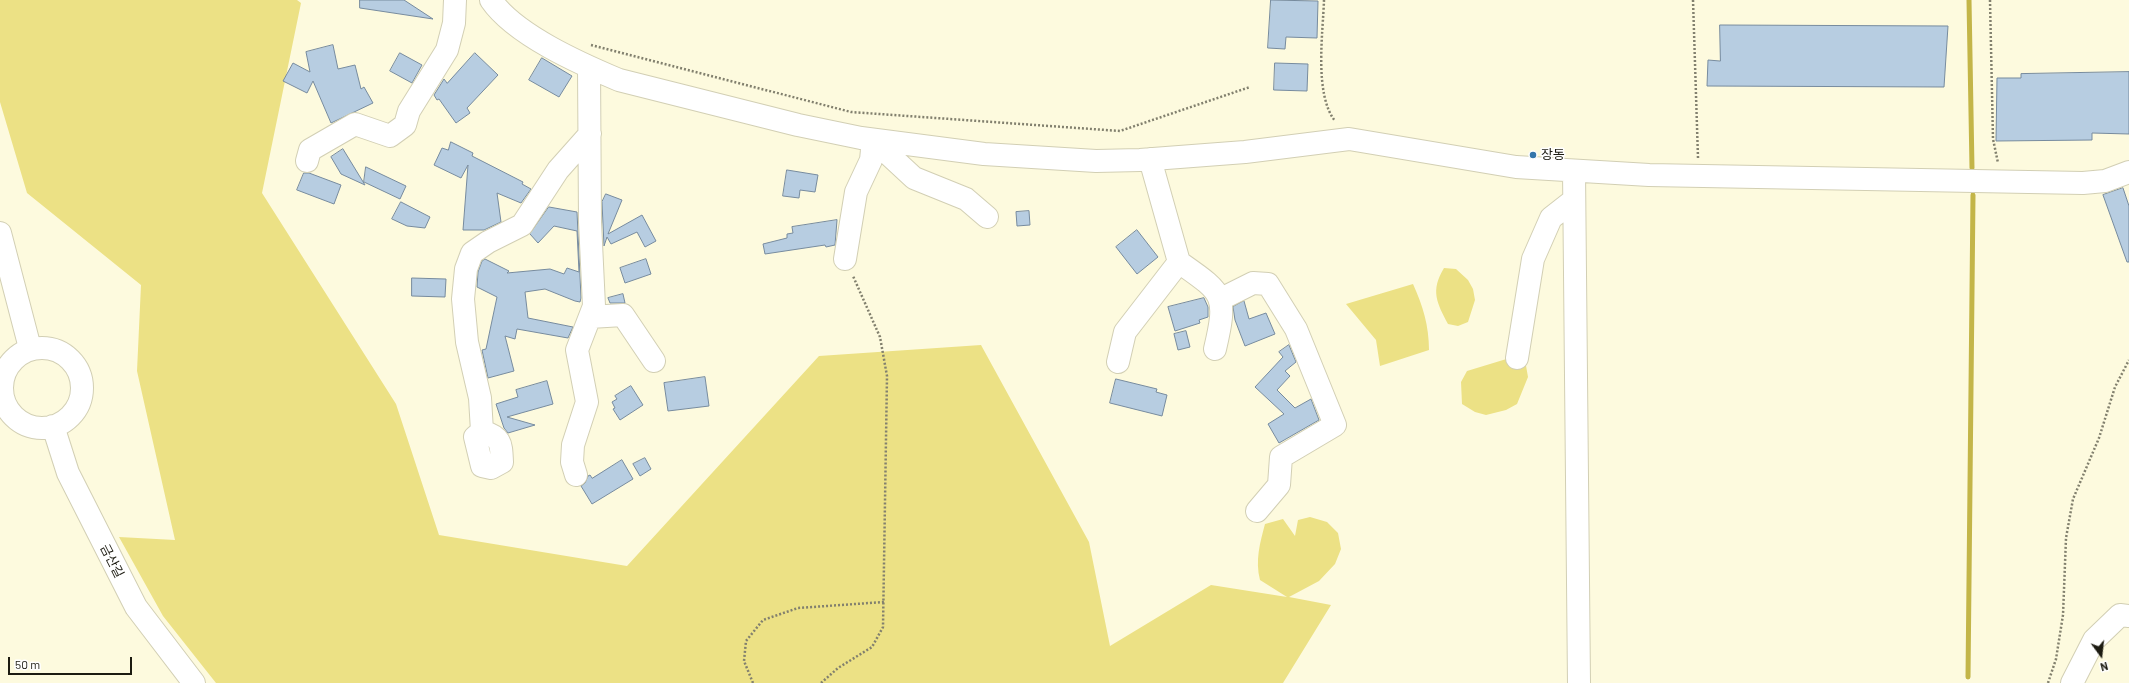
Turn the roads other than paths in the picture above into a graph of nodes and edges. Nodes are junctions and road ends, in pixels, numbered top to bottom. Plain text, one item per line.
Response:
1 (455, 0) edge
2 (492, 0) edge
3 (589, 67) junction
4 (590, 134) junction
5 (873, 140) junction
6 (1150, 159) junction
7 (307, 161) dead end
8 (1574, 171) junction
9 (2129, 172) edge
10 (1574, 200) junction
11 (987, 217) dead end
12 (0, 233) edge
13 (845, 259) road end
14 (1179, 262) junction
15 (1221, 299) junction
16 (590, 317) junction
17 (30, 348) junction
18 (1215, 349) dead end
19 (1516, 358) dead end
20 (654, 361) dead end
21 (1118, 362) dead end
22 (2, 400) edge
23 (53, 426) junction
24 (482, 431) dead end
25 (576, 476) dead end
26 (1257, 511) dead end
27 (2129, 616) edge
28 (194, 683) edge
29 (1579, 683) edge
30 (2072, 683) edge

1 - 7 street
2 - 3 street
3 - 4 street
3 - 5 street
4 - 16 street
4 - 24 street
5 - 6 street
5 - 11 street
5 - 13 street
6 - 8 street
6 - 14 street
8 - 9 street
8 - 10 street
10 - 19 street
10 - 29 street
12 - 17 street
14 - 15 street
14 - 21 street
15 - 18 street
15 - 26 street
16 - 20 street
16 - 25 street
17 - 22 street
17 - 23 street
22 - 23 street
23 - 28 street, 금산길
27 - 30 street

